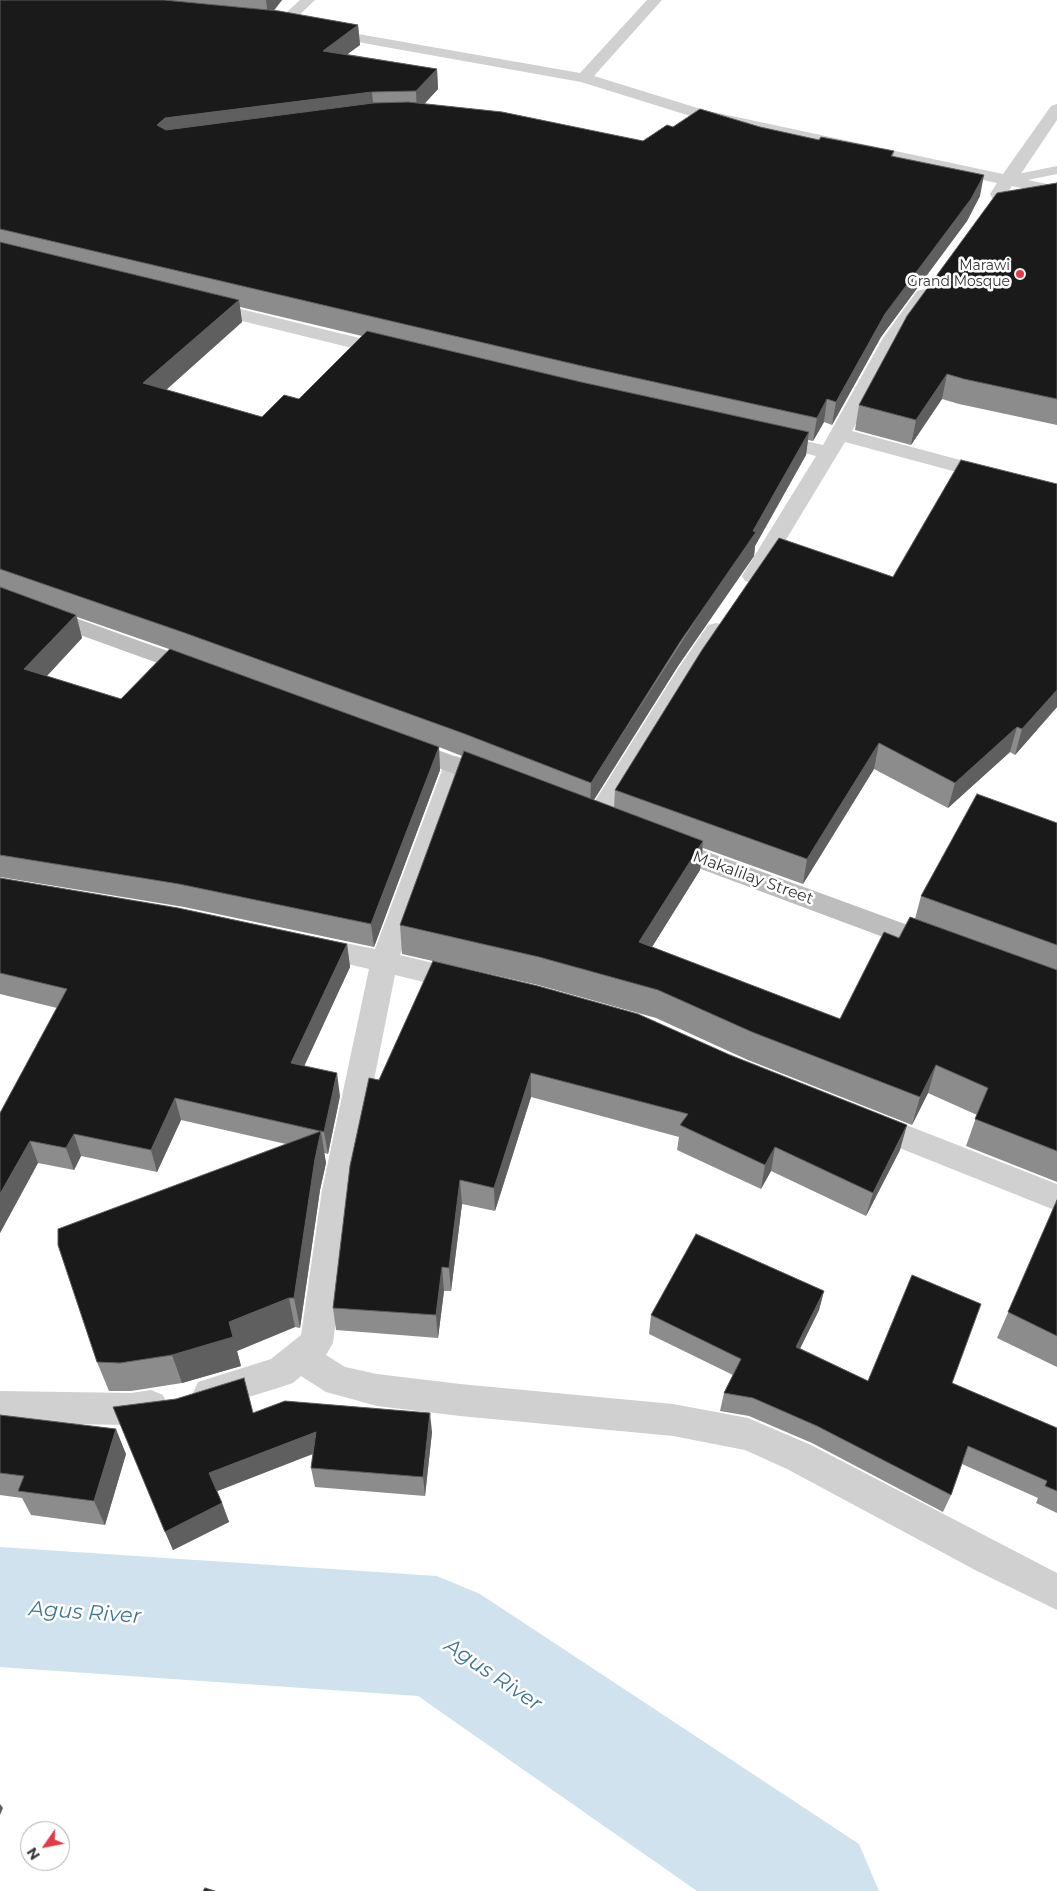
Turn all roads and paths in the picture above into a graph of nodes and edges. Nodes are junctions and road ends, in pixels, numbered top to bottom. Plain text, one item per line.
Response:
1 (308, 0) edge
2 (656, 0) edge
3 (264, 23) edge
4 (281, 24) junction
5 (584, 78) junction
6 (1057, 108) edge
7 (1057, 170) edge
8 (1008, 180) junction
9 (1057, 190) edge
10 (985, 212) edge
11 (933, 283) edge
12 (184, 301) edge
13 (407, 355) edge
14 (840, 434) junction
15 (752, 435) edge
16 (828, 452) junction
17 (1057, 494) edge
18 (742, 593) edge
19 (0, 598) edge
20 (726, 617) edge
21 (221, 679) edge
22 (381, 737) edge
23 (456, 765) junction
24 (517, 789) edge
25 (596, 820) edge
26 (642, 837) edge
27 (289, 942) edge
28 (956, 953) edge
29 (384, 962) junction
30 (490, 987) edge
31 (847, 1114) edge
32 (1057, 1198) edge
33 (301, 1357) junction
34 (0, 1407) edge
35 (1057, 1592) edge

1 - 4 street
2 - 5 street
3 - 4 street
4 - 5 street
5 - 8 street
6 - 8 street
7 - 8 lane
8 - 9 street
8 - 10 street
11 - 14 street
12 - 13 street
14 - 16 street
14 - 17 street
15 - 16 street
16 - 18 street
19 - 21 main road
20 - 25 street
22 - 23 main road
23 - 24 main road
23 - 29 street
26 - 28 main road, Makalilay Street
27 - 29 street
29 - 30 street
29 - 33 street
31 - 32 street
33 - 34 street
33 - 35 street

